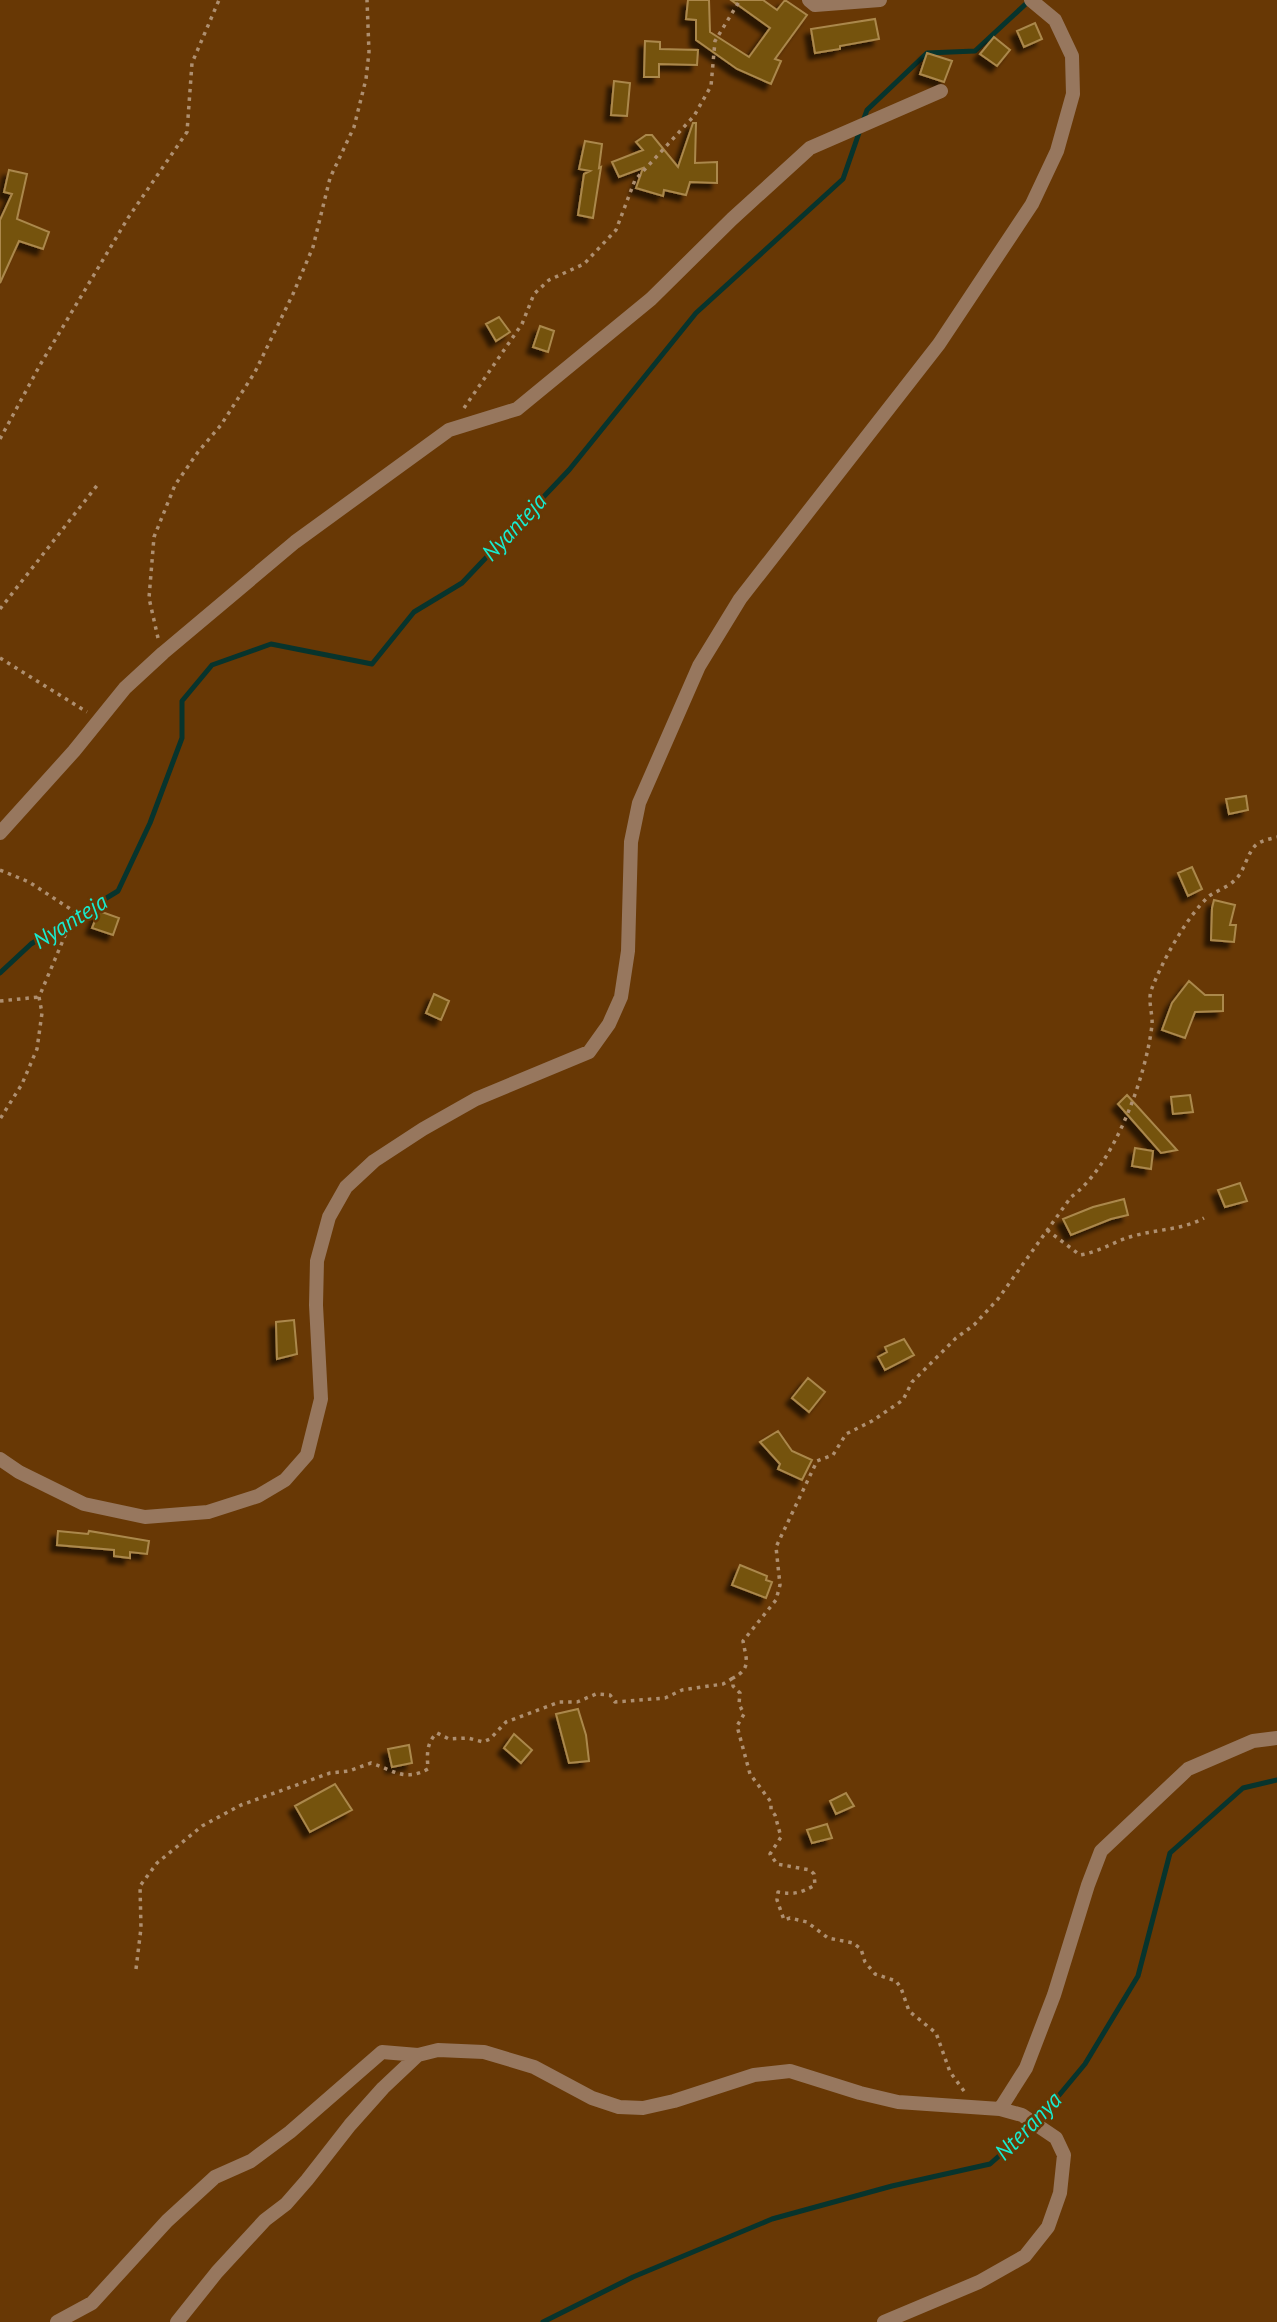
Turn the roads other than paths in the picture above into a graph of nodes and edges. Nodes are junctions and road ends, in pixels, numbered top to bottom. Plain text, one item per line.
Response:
1 (809, 0) edge
2 (880, 0) edge
3 (1031, 0) edge
4 (941, 91) dead end
5 (0, 833) edge
6 (0, 1459) edge
7 (1277, 1738) edge
8 (418, 2055) junction
9 (1000, 2109) junction
10 (57, 2322) edge
11 (177, 2322) edge
12 (884, 2322) edge

1 - 2 street
3 - 6 street
4 - 5 street
7 - 9 street
8 - 9 street
8 - 10 street
8 - 11 street
9 - 12 street

